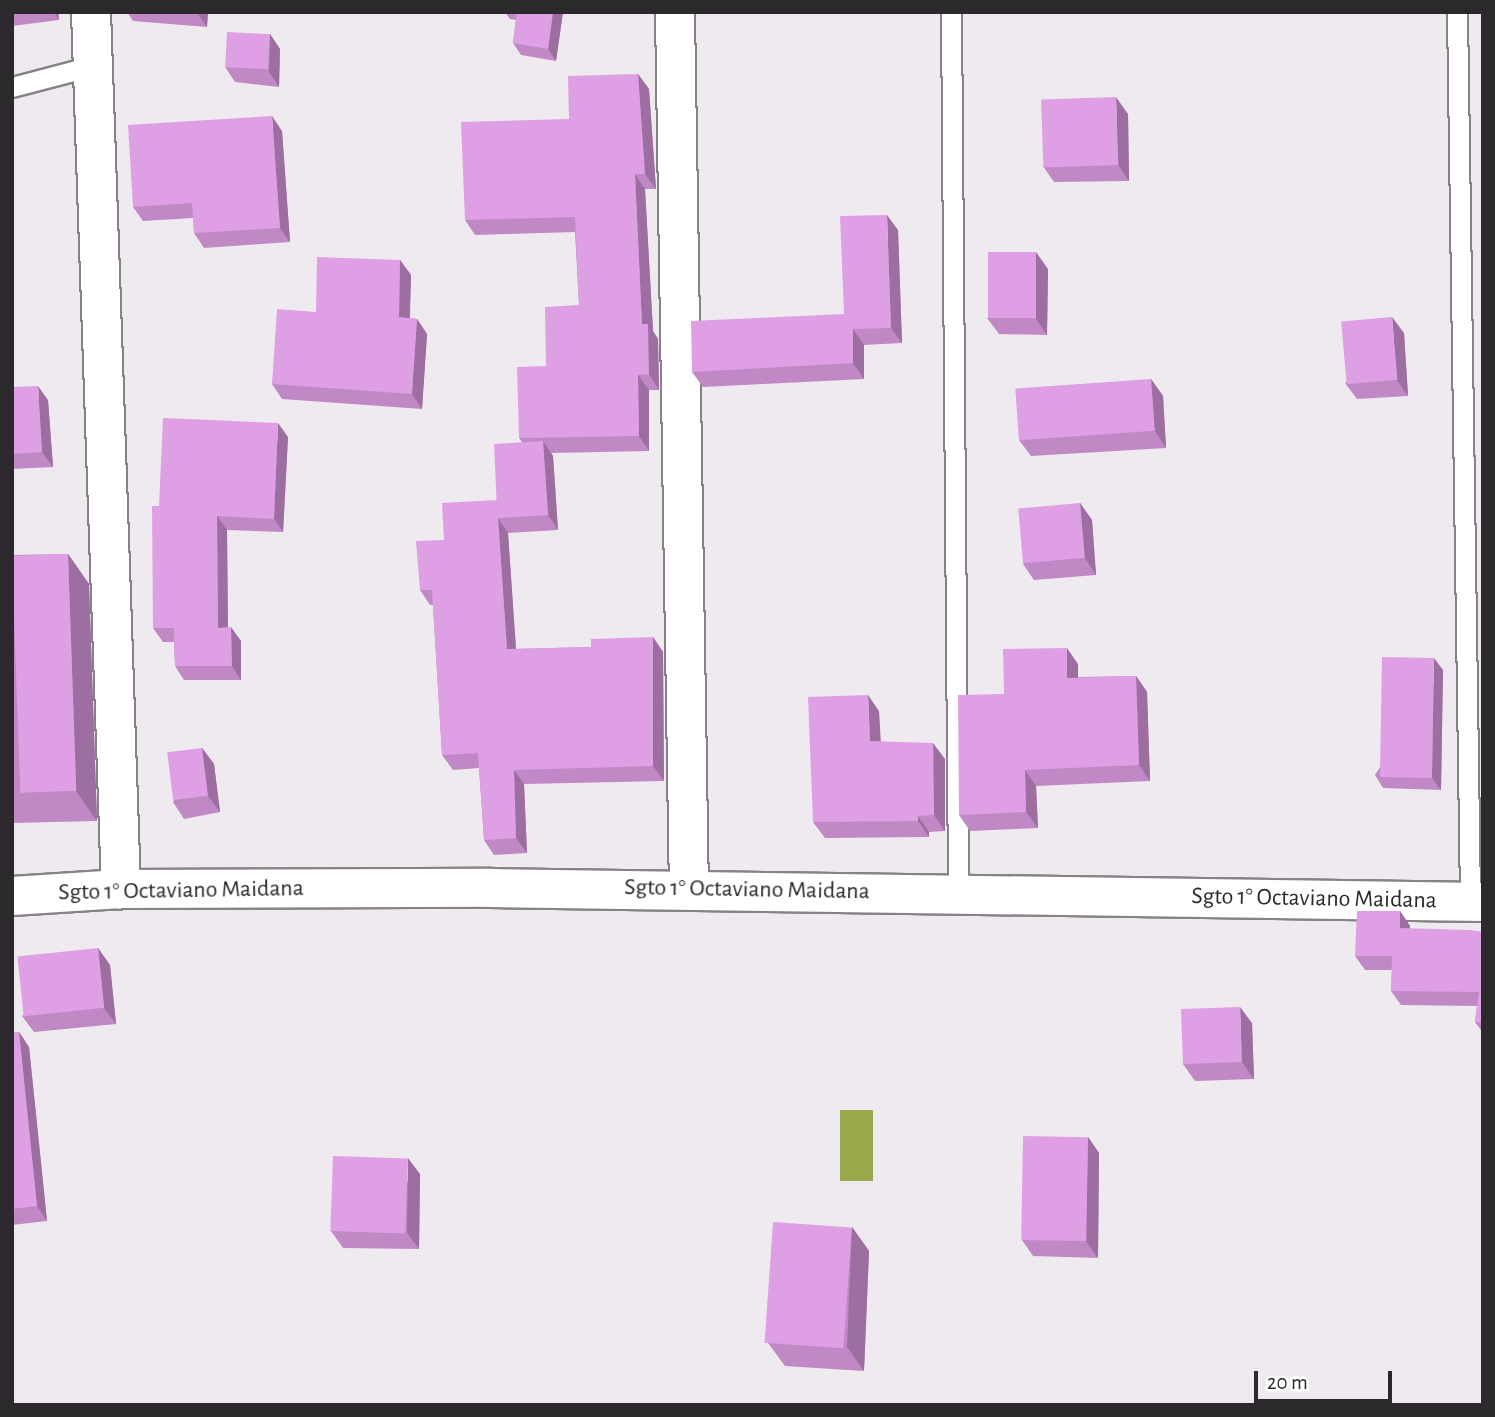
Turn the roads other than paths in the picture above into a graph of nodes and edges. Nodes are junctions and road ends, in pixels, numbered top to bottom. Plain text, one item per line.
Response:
1 (91, 12) edge
2 (675, 12) edge
3 (951, 12) edge
4 (1457, 12) edge
5 (92, 66) junction
6 (12, 88) edge
7 (121, 889) junction
8 (689, 889) junction
9 (958, 893) junction
10 (12, 896) edge
11 (1476, 902) edge

1 - 5 street
2 - 8 street
3 - 9 lane
4 - 11 lane
5 - 6 lane
5 - 7 street
7 - 8 street, Sgto 1° Octaviano Maidana
7 - 10 street, Sgto 1° Octaviano Maidana
8 - 9 street, Sgto 1° Octaviano Maidana
9 - 11 street, Sgto 1° Octaviano Maidana

